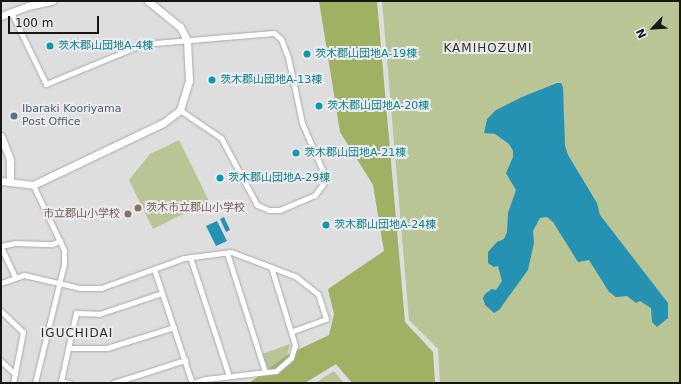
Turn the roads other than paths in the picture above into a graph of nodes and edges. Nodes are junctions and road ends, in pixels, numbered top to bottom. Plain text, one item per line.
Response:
1 (52, 1) edge
2 (148, 1) edge
3 (157, 4) edge
4 (11, 12) junction
5 (1, 16) edge
6 (187, 40) junction
7 (180, 110) junction
8 (1, 136) edge
9 (1, 182) edge
10 (10, 182) junction
11 (33, 185) junction
12 (60, 241) junction
13 (1, 246) edge
14 (227, 253) junction
15 (190, 257) junction
16 (270, 267) junction
17 (154, 269) junction
18 (15, 277) junction
19 (1, 283) edge
20 (60, 283) junction
21 (162, 293) junction
22 (1, 311) edge
23 (174, 327) junction
24 (291, 332) junction
25 (69, 348) junction
26 (185, 360) junction
27 (1, 361) edge
28 (265, 372) junction
29 (15, 374) junction
30 (229, 376) junction
31 (13, 383) edge
32 (35, 383) edge
33 (69, 383) edge
34 (113, 383) edge
35 (192, 383) edge

1 - 4 street
2 - 3 street
3 - 6 street
4 - 5 street
4 - 6 street
6 - 7 street
6 - 7 street
7 - 11 street
8 - 10 street
9 - 10 street
10 - 11 street
11 - 12 street
12 - 13 street
12 - 20 street
13 - 18 street
14 - 15 street
14 - 16 street
14 - 28 street
15 - 17 street
15 - 30 street
16 - 24 street
16 - 24 street
17 - 20 street
17 - 21 street
18 - 19 street
18 - 20 street
20 - 32 street
21 - 23 street
21 - 25 street
22 - 29 street
23 - 25 street
23 - 26 street
24 - 28 street
25 - 33 street
26 - 34 street
26 - 35 street
27 - 29 street
28 - 30 street
29 - 31 street
30 - 35 street

